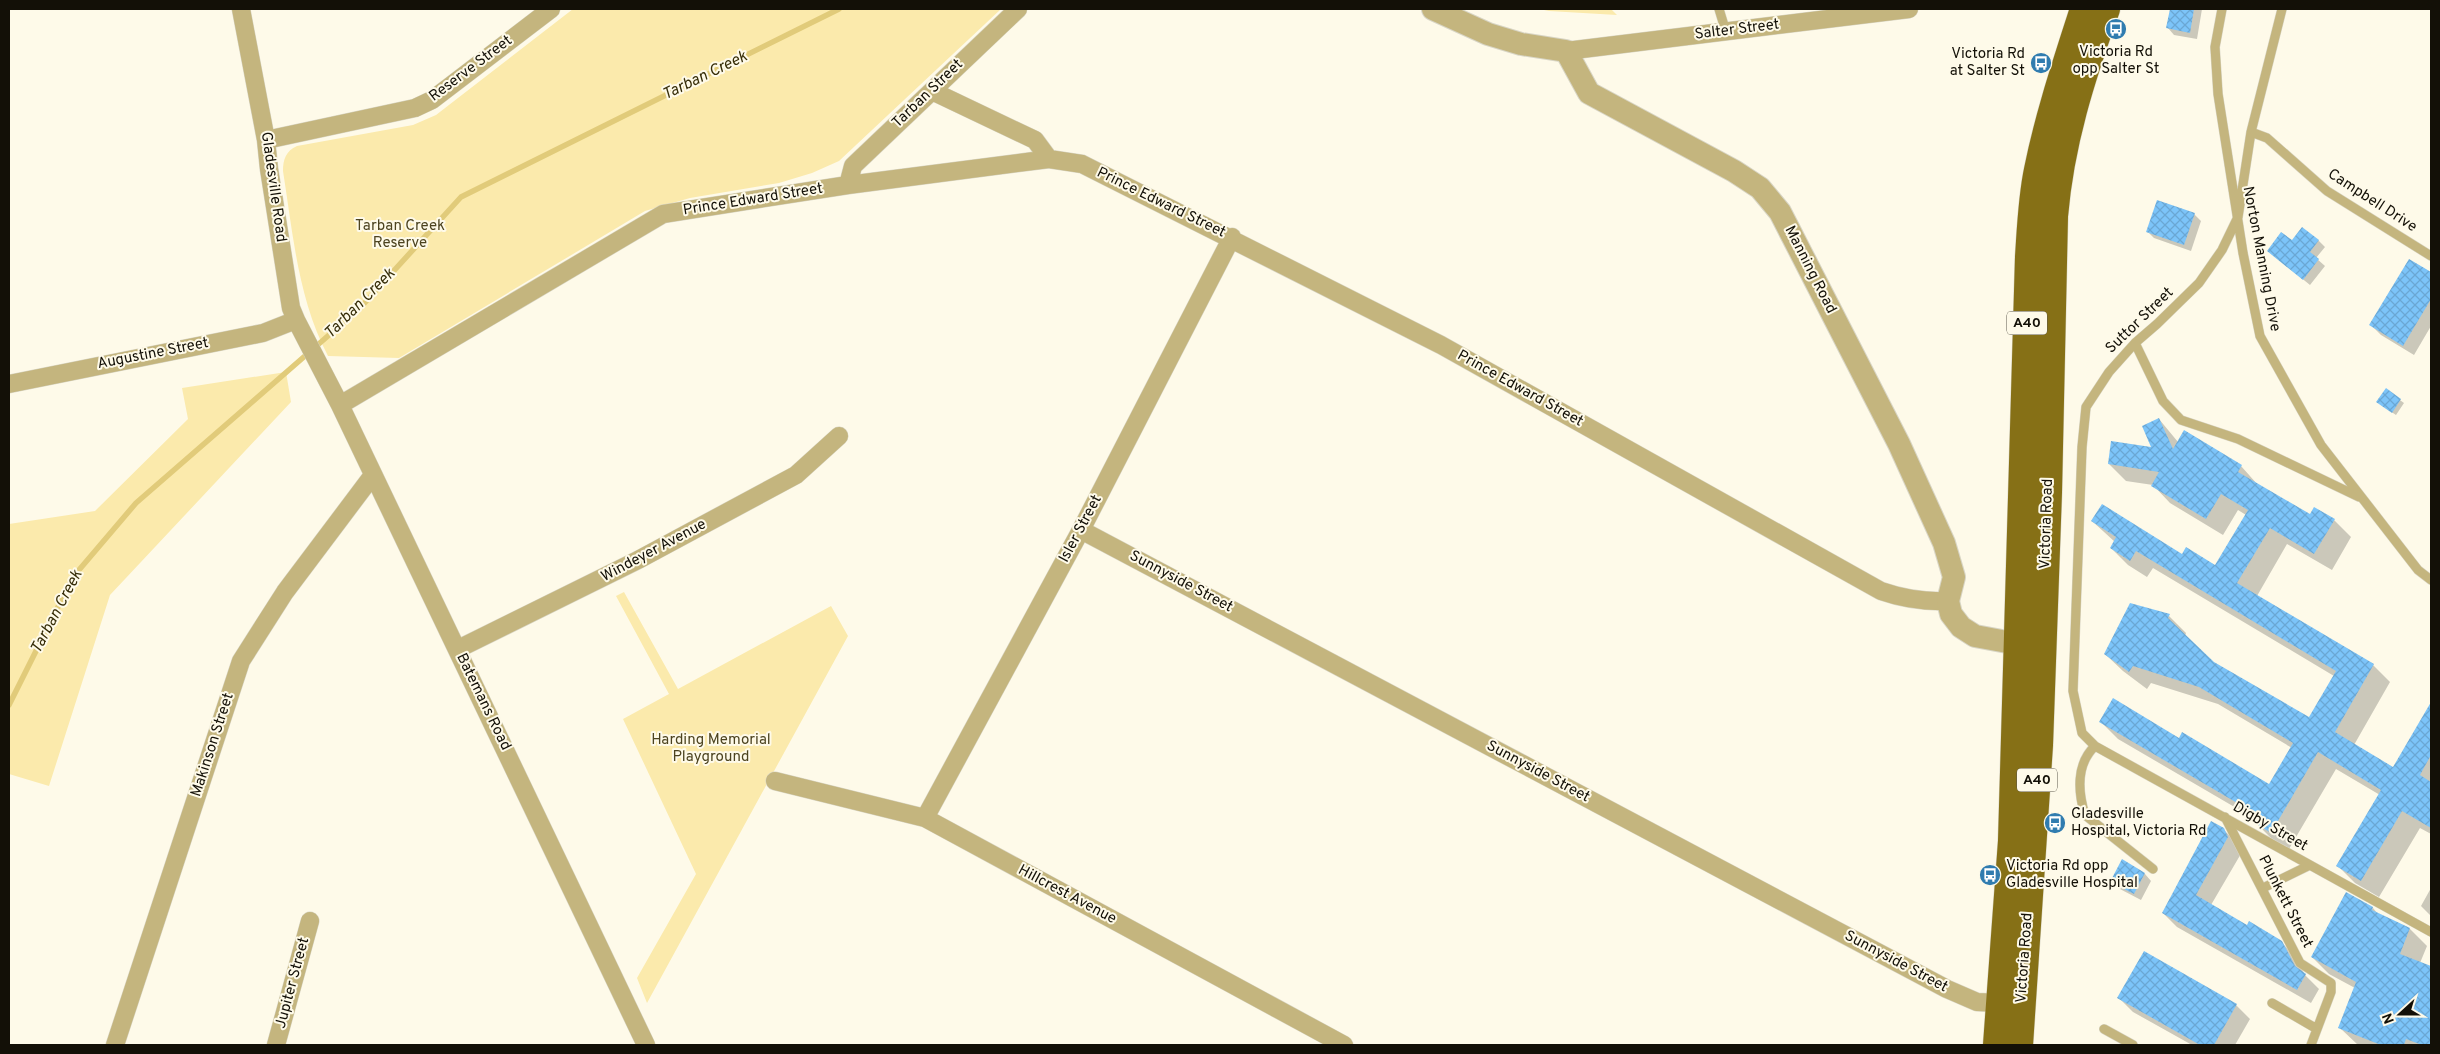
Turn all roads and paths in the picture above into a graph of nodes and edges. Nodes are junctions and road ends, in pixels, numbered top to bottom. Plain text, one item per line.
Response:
1 (241, 9) edge
2 (551, 9) edge
3 (1018, 9) edge
4 (1433, 9) edge
5 (1719, 9) edge
6 (1909, 9) edge
7 (2084, 9) edge
8 (2106, 9) edge
9 (2222, 9) edge
10 (2282, 9) edge
11 (1726, 32) junction
12 (1566, 51) junction
13 (932, 91) junction
14 (2251, 132) junction
15 (266, 140) junction
16 (1049, 159) junction
17 (848, 185) junction
18 (2238, 217) junction
19 (1232, 238) junction
20 (2431, 256) edge
21 (298, 325) junction
22 (2135, 342) junction
23 (317, 360) joint
24 (9, 384) edge
25 (340, 405) junction
26 (839, 436) dead end
27 (373, 475) junction
28 (2362, 498) junction
29 (1081, 530) junction
30 (2431, 580) edge
31 (1948, 601) junction
32 (2030, 644) junction
33 (458, 649) junction
34 (2095, 746) junction
35 (775, 781) dead end
36 (2225, 816) junction
37 (925, 818) junction
38 (2310, 865) junction
39 (2154, 869) dead end
40 (2263, 888) junction
41 (310, 921) dead end
42 (2431, 932) edge
43 (2000, 1003) junction
44 (2272, 1004) dead end
45 (2104, 1029) dead end
46 (2317, 1029) junction
47 (115, 1045) edge
48 (276, 1045) edge
49 (646, 1045) edge
50 (1344, 1045) edge
51 (1997, 1045) edge
52 (2019, 1045) edge
53 (2133, 1045) edge
54 (2311, 1045) edge

1 - 15 street, Gladesville Road
2 - 15 street, Reserve Street
3 - 13 street, Tarban Street
4 - 12 street
5 - 11 lane
6 - 11 street, Salter Street
7 - 32 highway, Victoria Road / A40
8 - 32 highway, Victoria Road / A40
9 - 18 lane, Norton Manning Drive
10 - 14 lane
11 - 12 street, Salter Street
12 - 31 street, Manning Road
13 - 16 street
13 - 17 street, Tarban Street
14 - 18 lane
14 - 20 lane, Campbell Drive
15 - 21 street, Gladesville Road
16 - 17 street, Prince Edward Street
16 - 19 street, Prince Edward Street
17 - 25 street, Prince Edward Street
18 - 22 lane, Suttor Street
18 - 28 lane, Norton Manning Drive
19 - 29 street, Isler Street
19 - 31 street, Prince Edward Street
21 - 23 street, Gladesville Road
21 - 24 street, Augustine Street
22 - 28 lane
22 - 34 lane, Suttor Street
23 - 25 street, Batemans Road
25 - 27 street, Batemans Road
26 - 33 street, Windeyer Avenue
27 - 33 street, Batemans Road
27 - 47 street, Makinson Street
28 - 30 lane, Norton Manning Drive
29 - 37 street, Isler Street
29 - 43 street, Sunnyside Street
31 - 32 street
32 - 43 highway, Victoria Road / A40
32 - 52 highway, Victoria Road / A40
33 - 49 street, Batemans Road
34 - 36 lane, Digby Street
34 - 39 lane
35 - 37 street, Hillcrest Avenue
36 - 38 lane, Digby Street
36 - 40 lane, Plunkett Street
37 - 50 street, Hillcrest Avenue
38 - 40 lane
38 - 42 lane, Digby Street
40 - 46 lane, Plunkett Street
41 - 48 street, Jupiter Street
43 - 51 highway, Victoria Road / A40
44 - 46 lane
45 - 53 lane
46 - 54 lane, Plunkett Street

